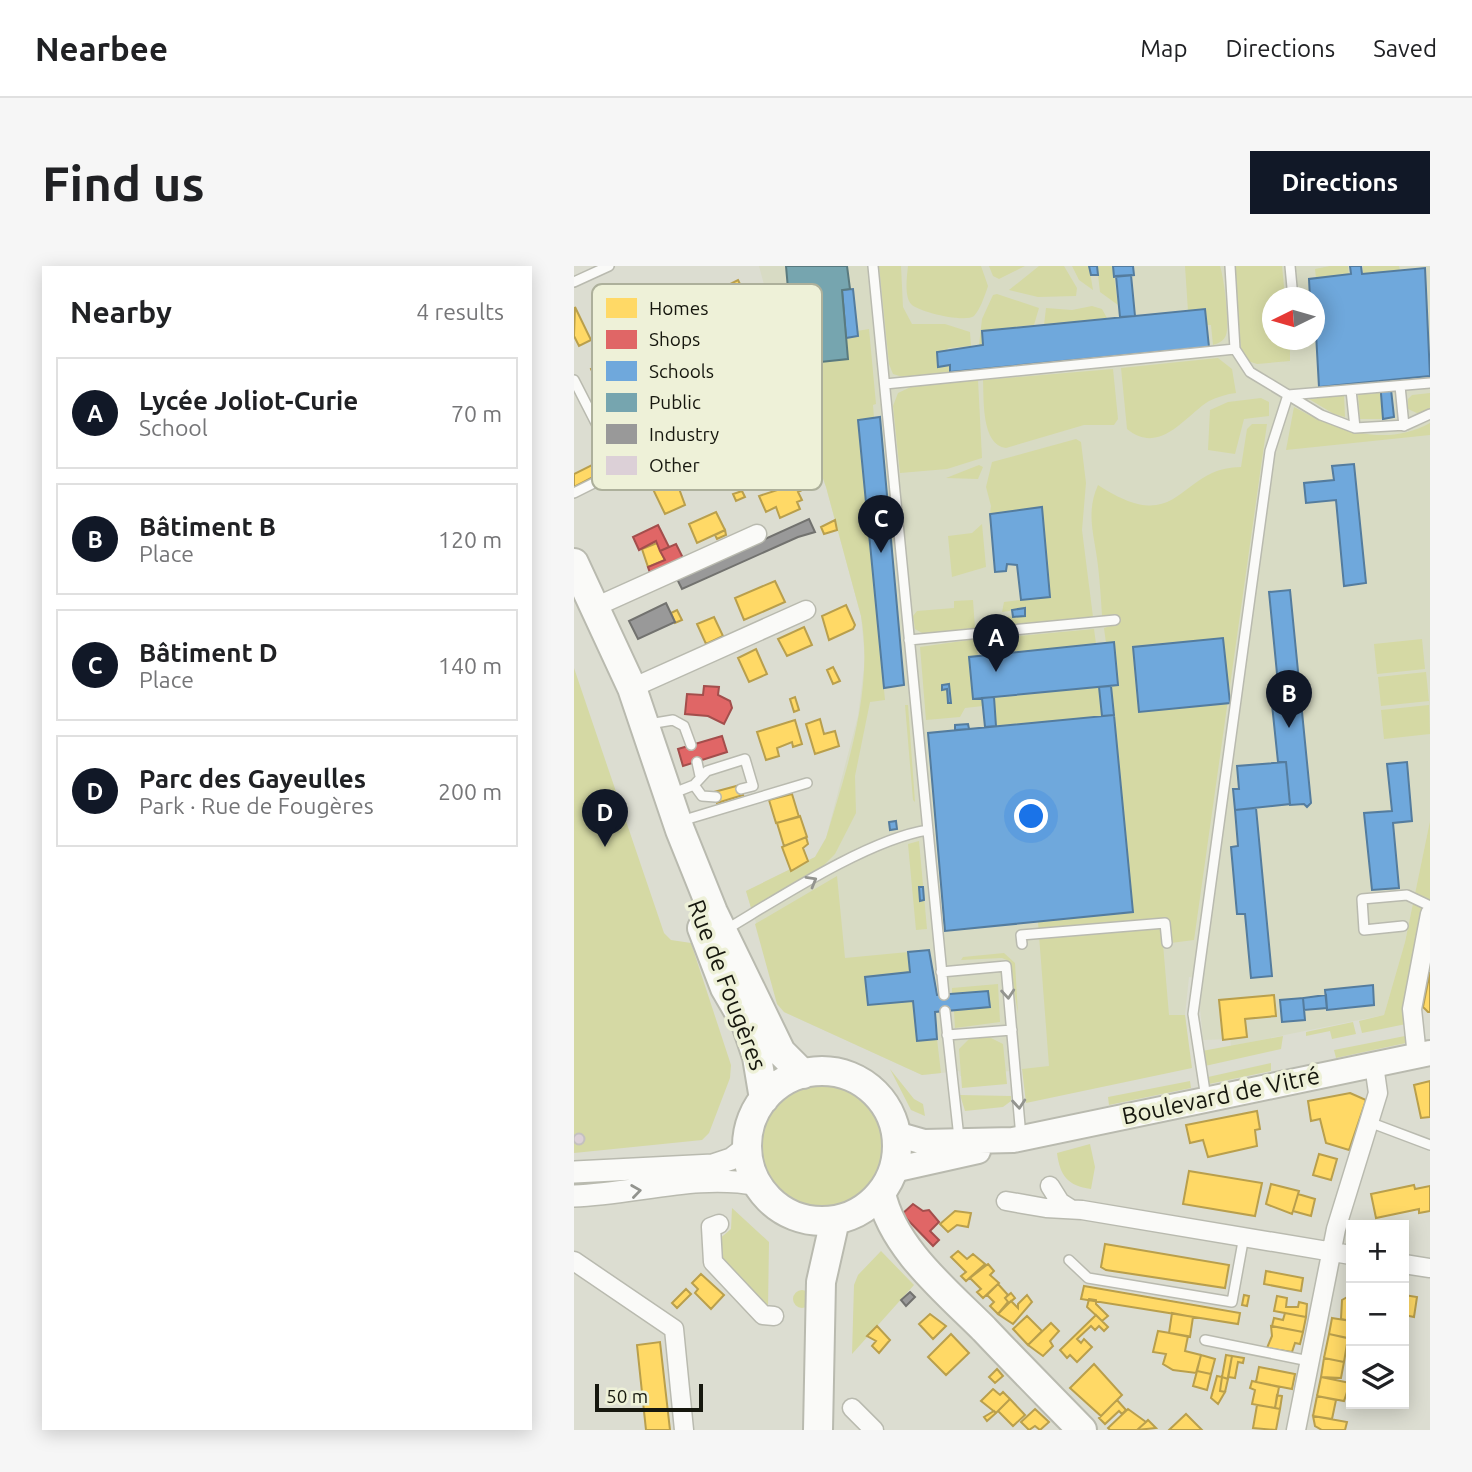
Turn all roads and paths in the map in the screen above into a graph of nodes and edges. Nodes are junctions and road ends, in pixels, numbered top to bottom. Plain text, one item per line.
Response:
1 (609, 266) edge
2 (873, 266) edge
3 (1230, 266) edge
4 (1290, 266) edge
5 (574, 282) edge
6 (1292, 287) edge
7 (1235, 349) junction
8 (574, 380) edge
9 (1430, 383) edge
10 (885, 384) junction
11 (1400, 386) junction
12 (1351, 390) junction
13 (1288, 395) junction
14 (1430, 414) edge
15 (592, 415) edge
16 (1404, 426) junction
17 (1355, 428) junction
18 (592, 484) edge
19 (574, 493) edge
20 (757, 534) dead end
21 (574, 564) edge
22 (595, 607) junction
23 (806, 610) dead end
24 (1115, 620) dead end
25 (909, 640) junction
26 (632, 688) junction
27 (646, 725) junction
28 (691, 745) dead end
29 (697, 762) dead end
30 (700, 776) junction
31 (807, 783) dead end
32 (741, 789) dead end
33 (681, 790) junction
34 (716, 797) dead end
35 (679, 826) junction
36 (928, 830) junction
37 (1430, 906) edge
38 (1430, 914) edge
39 (1403, 926) dead end
40 (722, 932) junction
41 (1167, 943) dead end
42 (1021, 944) dead end
43 (942, 972) junction
44 (944, 995) dead end
45 (945, 1011) dead end
46 (1012, 1030) junction
47 (947, 1035) junction
48 (1423, 1054) edge
49 (1374, 1065) junction
50 (803, 1074) junction
51 (764, 1099) junction
52 (1206, 1099) junction
53 (1369, 1122) junction
54 (896, 1134) junction
55 (1017, 1139) junction
56 (1430, 1145) edge
57 (748, 1146) junction
58 (960, 1148) junction
59 (574, 1172) edge
60 (887, 1181) junction
61 (758, 1185) junction
62 (1050, 1185) dead end
63 (574, 1196) edge
64 (1006, 1201) dead end
65 (1072, 1209) junction
66 (831, 1218) junction
67 (719, 1224) dead end
68 (1244, 1236) junction
69 (1331, 1251) junction
70 (1346, 1254) edge
71 (1069, 1260) dead end
72 (574, 1261) edge
73 (1409, 1265) edge
74 (1430, 1268) edge
75 (933, 1276) junction
76 (774, 1316) dead end
77 (1205, 1340) dead end
78 (1309, 1361) junction
79 (852, 1408) dead end
80 (684, 1430) edge
81 (818, 1430) edge
82 (874, 1430) edge
83 (1082, 1430) edge
84 (1296, 1430) edge

1 - 5 lane
2 - 10 lane
3 - 7 lane
4 - 6 lane
7 - 10 lane
7 - 13 lane
8 - 15 lane
9 - 11 lane
10 - 25 lane
11 - 12 lane
11 - 16 lane
12 - 13 lane
12 - 17 lane
13 - 17 lane
13 - 52 lane
14 - 16 lane
16 - 17 lane
18 - 19 lane
20 - 22 street
21 - 22 main road
22 - 26 main road
23 - 26 street
24 - 25 lane
25 - 36 lane
26 - 27 main road
27 - 28 lane
27 - 33 main road
29 - 30 lane
30 - 32 lane
30 - 33 lane
31 - 35 lane
33 - 34 lane
33 - 35 main road
35 - 40 main road, Rue de Fougères
35 - 51 main road, Rue de Fougères
40 -> 36 lane
36 - 43 lane
37 - 39 lane
38 - 48 street
40 - 50 main road, Rue de Fougères
41 - 42 lane
43 - 44 lane
43 -> 46 lane
45 - 47 lane
46 - 47 lane
46 -> 55 lane
47 - 58 lane
48 - 49 main road, Boulevard de Vitré
49 - 52 main road, Boulevard de Vitré
49 - 53 street
50 - 51 main road
50 - 54 main road
51 - 57 main road
52 - 55 main road, Boulevard de Vitré
53 - 56 lane
53 - 69 street
54 - 58 main road, Boulevard de Vitré
54 - 60 main road
55 - 58 main road, Boulevard de Vitré
57 - 59 street
57 - 61 main road
58 - 60 main road, Boulevard de Vitré
60 - 66 main road
60 - 75 main road
63 -> 61 street
61 - 66 main road
62 - 65 street
64 - 65 street
65 - 68 street
66 - 75 main road
66 - 81 main road
67 - 76 street
68 - 69 street
68 - 71 lane
69 - 70 street
69 - 78 street
72 - 80 street
73 - 74 street
75 - 83 main road
77 - 78 lane
78 - 84 street
79 - 82 street

